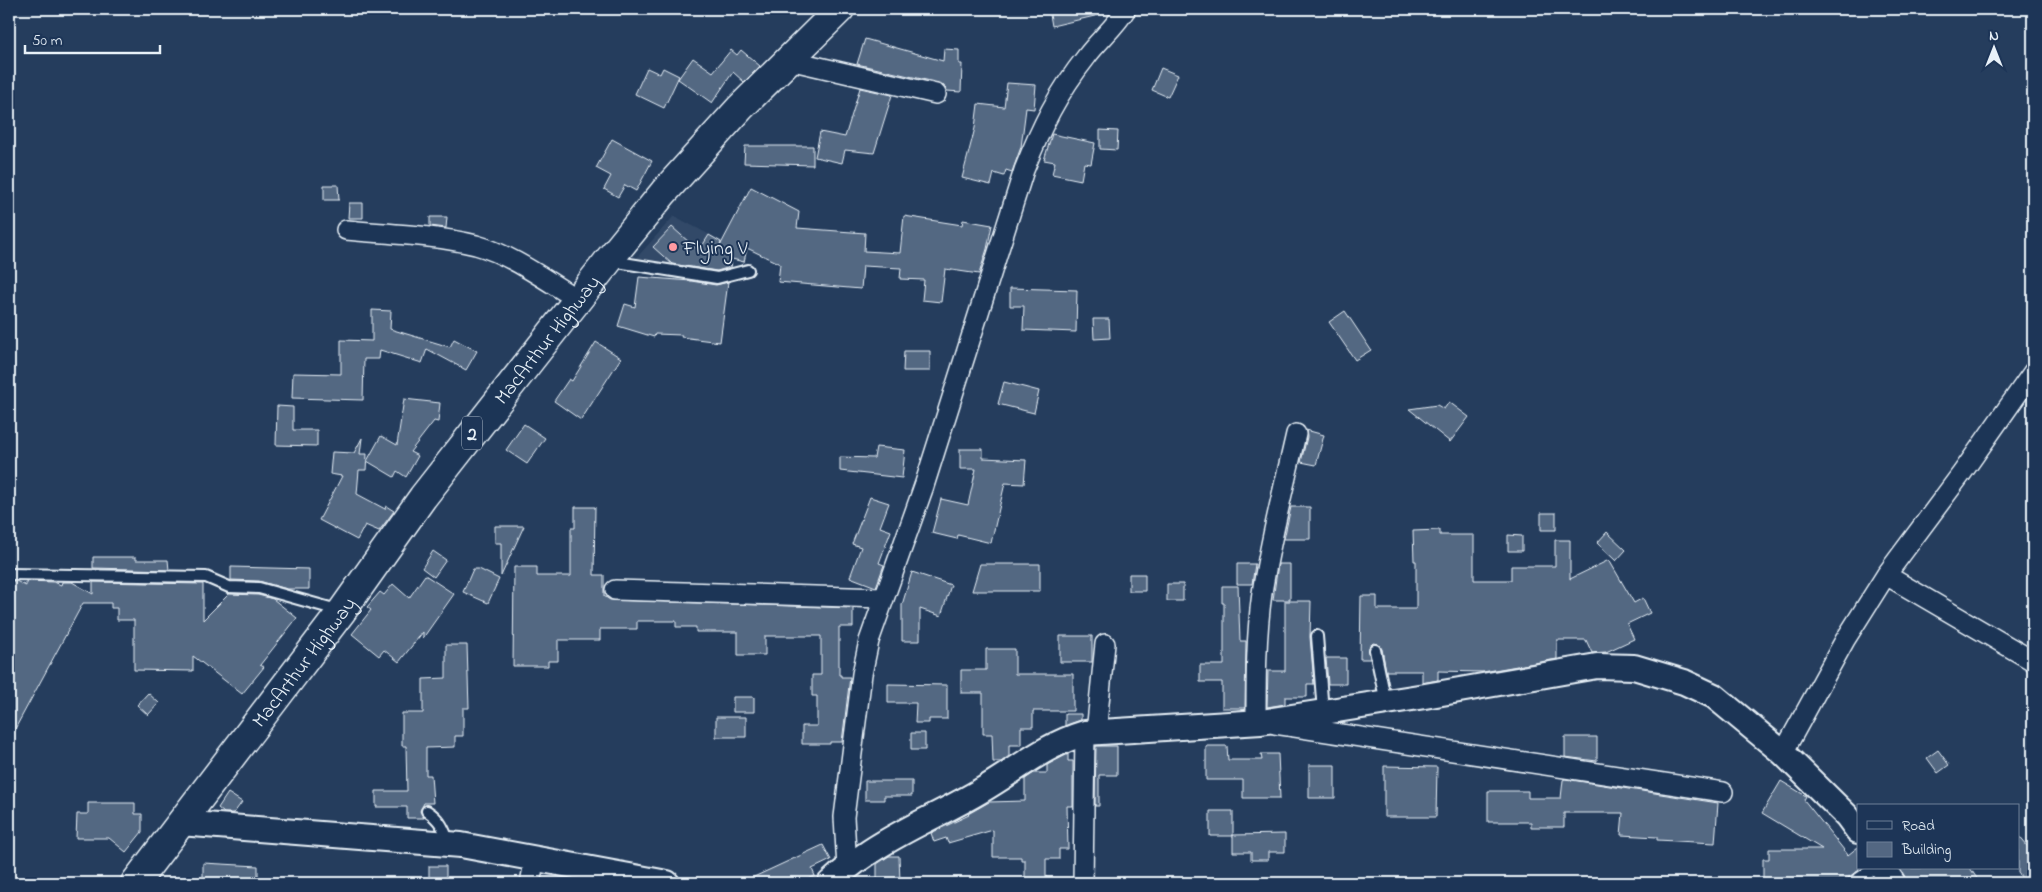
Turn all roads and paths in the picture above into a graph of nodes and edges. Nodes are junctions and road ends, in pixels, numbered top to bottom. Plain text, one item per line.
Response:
1 (840, 9) edge
2 (1126, 9) edge
3 (789, 60) junction
4 (936, 94) dead end
5 (346, 230) dead end
6 (608, 261) junction
7 (748, 270) dead end
8 (577, 299) junction
9 (2033, 372) edge
10 (1296, 434) dead end
11 (9, 574) edge
12 (1886, 576) junction
13 (615, 590) dead end
14 (883, 598) junction
15 (342, 611) junction
16 (1317, 636) dead end
17 (1105, 644) dead end
18 (1375, 650) dead end
19 (2033, 661) edge
20 (1386, 703) junction
21 (1323, 713) junction
22 (1259, 722) junction
23 (1091, 733) junction
24 (1783, 753) junction
25 (1723, 792) dead end
26 (427, 812) dead end
27 (180, 823) junction
28 (1857, 830) edge
29 (449, 844) junction
30 (535, 858) junction
31 (1871, 870) edge
32 (1885, 870) edge
33 (838, 876) edge
34 (135, 883) edge
35 (530, 883) edge
36 (667, 883) edge
37 (1083, 883) edge
38 (1852, 883) edge
39 (1893, 883) edge

1 - 3 highway, MacArthur Highway / 2
2 - 14 street
3 - 4 street
3 - 6 highway, MacArthur Highway / 2
5 - 8 street
6 - 7 lane
6 - 8 highway, MacArthur Highway / 2
8 - 15 highway, MacArthur Highway / 2
9 - 12 street
10 - 22 street
11 - 15 lane
12 - 19 street
12 - 24 street
13 - 14 street
14 - 33 street
15 - 27 highway, MacArthur Highway / 2
16 - 21 lane
17 - 23 street
18 - 20 lane
20 - 21 street
20 - 24 street
21 - 22 street
22 - 23 street
22 - 25 street
23 - 33 street
23 - 37 street
24 - 28 street
26 - 29 lane
27 - 29 street
27 - 34 highway, MacArthur Highway / 2
29 - 30 street
30 - 35 street
30 - 36 street
31 - 38 lane
32 - 39 street

